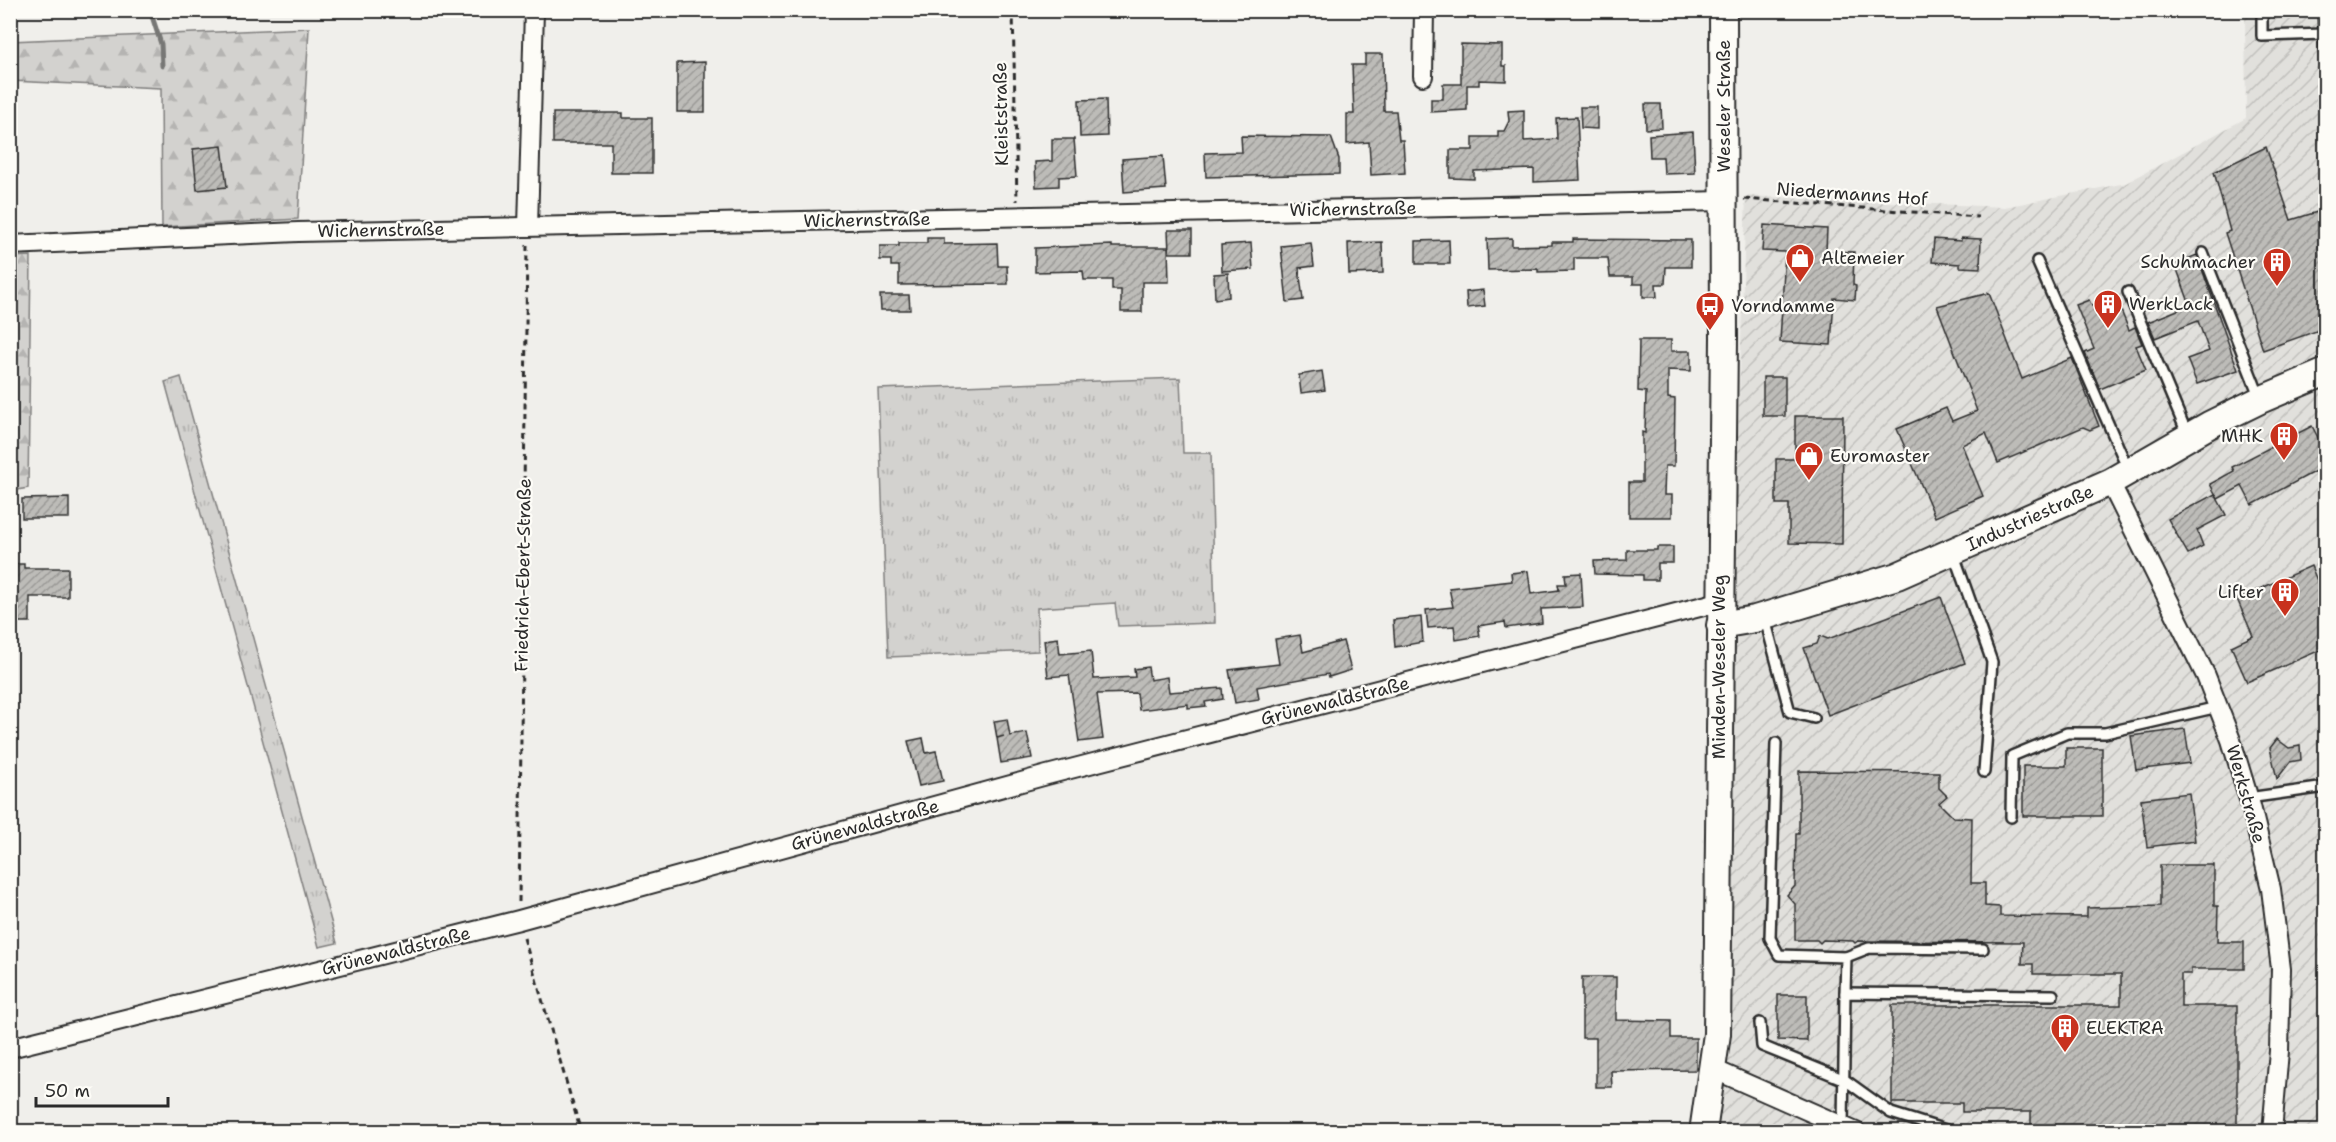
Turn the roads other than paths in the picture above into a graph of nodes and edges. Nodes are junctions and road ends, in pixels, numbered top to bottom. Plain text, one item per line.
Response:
1 (534, 10) edge
2 (1424, 10) edge
3 (1723, 10) edge
4 (2262, 10) edge
5 (2323, 10) edge
6 (2324, 31) edge
7 (2325, 59) edge
8 (1423, 76) dead end
9 (1724, 199) junction
10 (528, 227) junction
11 (10, 245) edge
12 (2203, 253) dead end
13 (2037, 261) dead end
14 (2128, 292) dead end
15 (2325, 372) edge
16 (2260, 400) junction
17 (2188, 436) junction
18 (2119, 477) junction
19 (1953, 552) junction
20 (1720, 614) junction
21 (1764, 616) junction
22 (2218, 707) junction
23 (1814, 718) dead end
24 (1776, 743) dead end
25 (1984, 772) dead end
26 (2325, 787) edge
27 (2248, 798) junction
28 (2011, 817) dead end
29 (1983, 949) dead end
30 (1846, 957) junction
31 (1845, 993) junction
32 (2053, 995) dead end
33 (1760, 1023) dead end
34 (10, 1048) edge
35 (1713, 1070) junction
36 (1845, 1080) junction
37 (1850, 1129) edge
38 (1703, 1131) edge
39 (1952, 1131) edge
40 (2272, 1131) edge

1 - 10 street
2 - 8 street
3 - 9 street, Weseler Straße
4 - 6 lane
5 - 6 lane
6 - 7 lane
9 - 10 street, Wichernstraße
9 - 20 street, Minden-Weseler Weg
10 - 11 street, Wichernstraße
12 - 16 lane
13 - 18 lane
14 - 17 lane
15 - 16 street, Industriestraße
16 - 17 street, Industriestraße
17 - 18 street, Industriestraße
18 - 19 street, Industriestraße
18 - 22 street, Werkstraße
19 - 21 street, Industriestraße
19 - 25 lane
20 - 21 street, Industriestraße
20 - 34 street, Grünewaldstraße
20 - 35 street, Minden-Weseler Weg
21 - 23 lane
22 - 27 street, Werkstraße
22 - 28 lane
24 - 30 lane
26 - 27 lane
27 - 40 street, Werkstraße
29 - 30 lane
30 - 31 lane
31 - 32 lane
31 - 36 lane
33 - 36 lane
35 - 37 street
35 - 38 street, Minden-Weseler Weg
36 - 37 lane
36 - 39 lane

